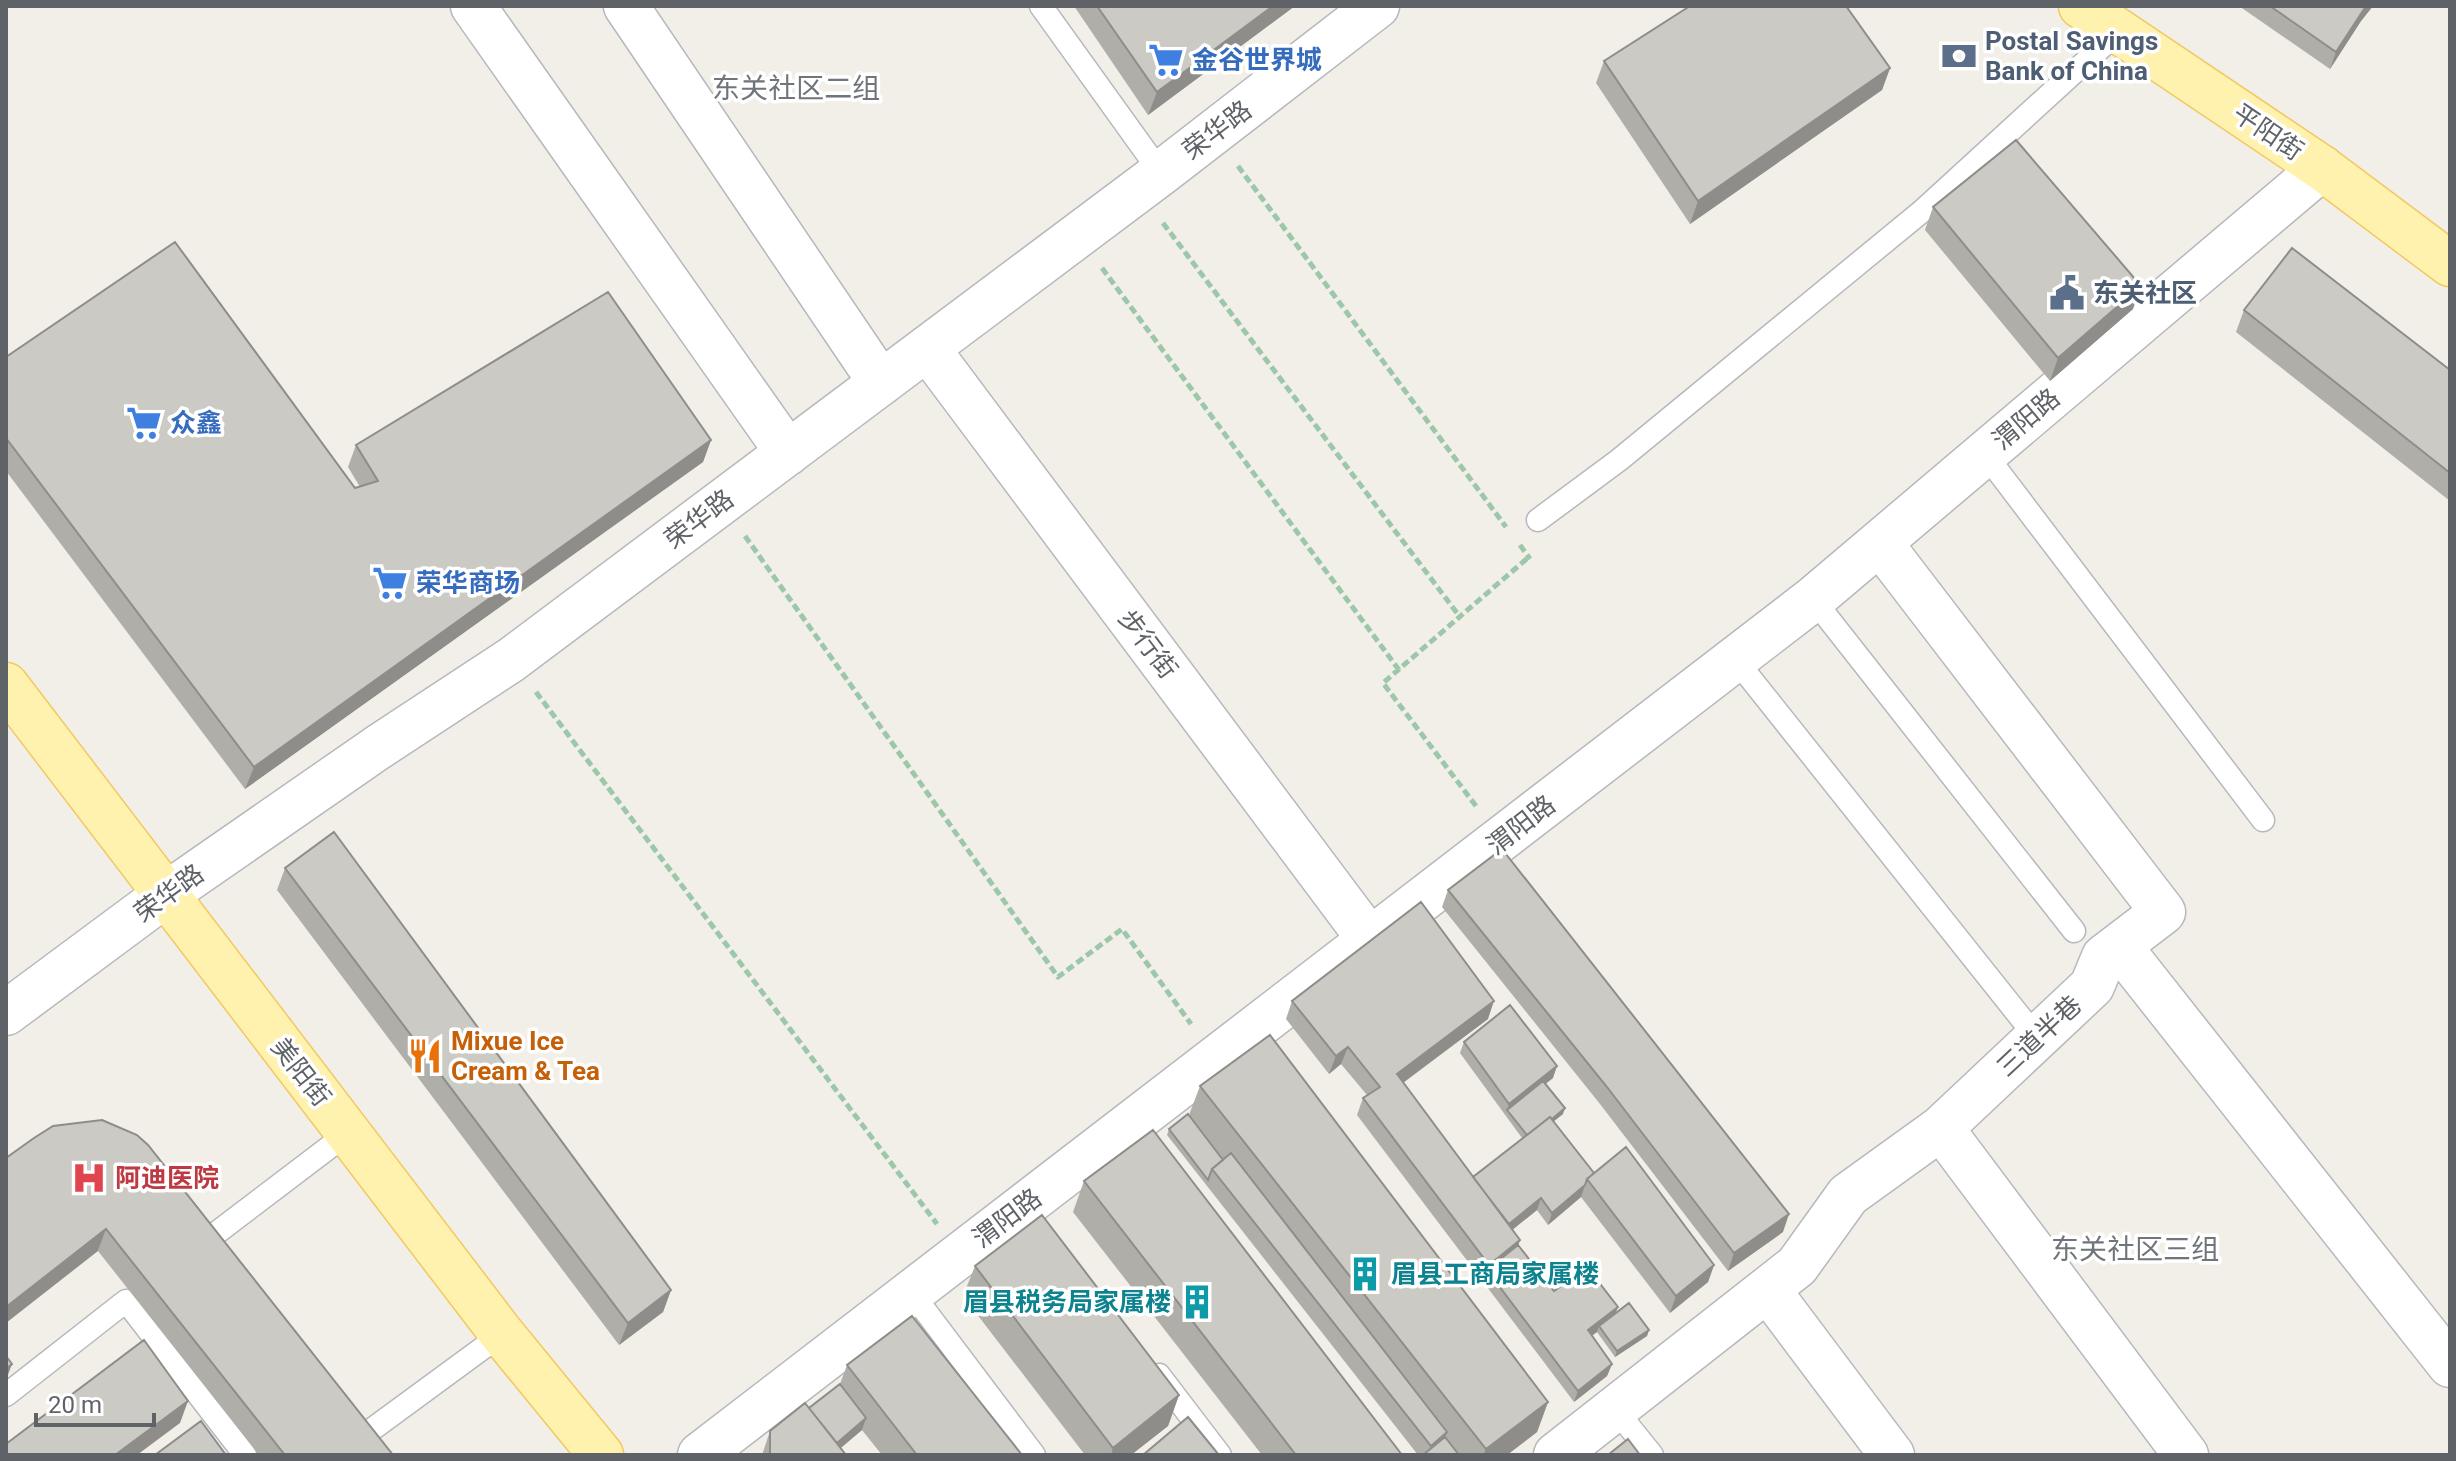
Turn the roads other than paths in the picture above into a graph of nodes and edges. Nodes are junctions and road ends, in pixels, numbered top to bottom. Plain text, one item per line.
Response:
1 (473, 6) edge
2 (626, 6) edge
3 (1041, 6) edge
4 (1377, 6) edge
5 (2081, 6) edge
6 (2118, 32) junction
7 (2322, 168) junction
8 (1150, 182) junction
9 (2449, 262) edge
10 (927, 348) junction
11 (881, 383) junction
12 (788, 453) junction
13 (1985, 454) junction
14 (1538, 520) road end
15 (1880, 543) junction
16 (1813, 599) junction
17 (1735, 659) junction
18 (6, 685) edge
19 (2263, 820) dead end
20 (165, 895) junction
21 (2074, 931) dead end
22 (1370, 940) junction
23 (2119, 946) junction
24 (6, 1013) edge
25 (2037, 1038) junction
26 (1941, 1128) junction
27 (348, 1133) junction
28 (175, 1264) edge
29 (1768, 1290) junction
30 (911, 1292) junction
31 (502, 1334) junction
32 (1147, 1359) edge
33 (2450, 1365) edge
34 (6, 1395) edge
35 (1615, 1409) junction
36 (1193, 1420) junction
37 (1172, 1437) edge
38 (245, 1455) edge
39 (337, 1455) edge
40 (601, 1455) edge
41 (700, 1455) edge
42 (1034, 1455) edge
43 (1220, 1455) edge
44 (1556, 1455) edge
45 (1652, 1455) edge
46 (1892, 1455) edge
47 (2186, 1455) edge

1 - 12 street
2 - 11 street
3 - 8 lane
4 - 8 street, 荣华路
5 - 6 main road, 平阳街
6 - 7 main road, 平阳街
6 - 14 lane
7 - 9 main road, 平阳街
7 - 13 street, 渭阳路
8 - 10 street, 荣华路
10 - 11 street, 荣华路
10 - 22 street, 步行街
11 - 12 street, 荣华路
12 - 20 street, 荣华路
13 - 15 street, 渭阳路
13 - 19 lane
15 - 16 street, 渭阳路
15 - 23 street, 三道半巷
16 - 17 street, 渭阳路
16 - 21 lane
17 - 22 street, 渭阳路
17 - 25 lane
18 - 20 main road, 美阳街
20 - 24 street, 荣华路
20 - 27 main road, 美阳街
22 - 30 street, 渭阳路
23 - 25 street, 三道半巷
23 - 33 street
25 - 26 street, 三道半巷
26 - 29 street, 三道半巷
26 - 47 street
27 - 28 lane
27 - 31 main road, 美阳街
29 - 35 street, 三道半巷
29 - 46 street
30 - 41 street, 渭阳路
30 - 42 lane
31 - 39 lane
31 - 40 main road, 美阳街
32 - 36 lane
34 - 38 lane
35 - 44 street, 三道半巷
35 - 45 lane
36 - 37 lane
36 - 43 lane

